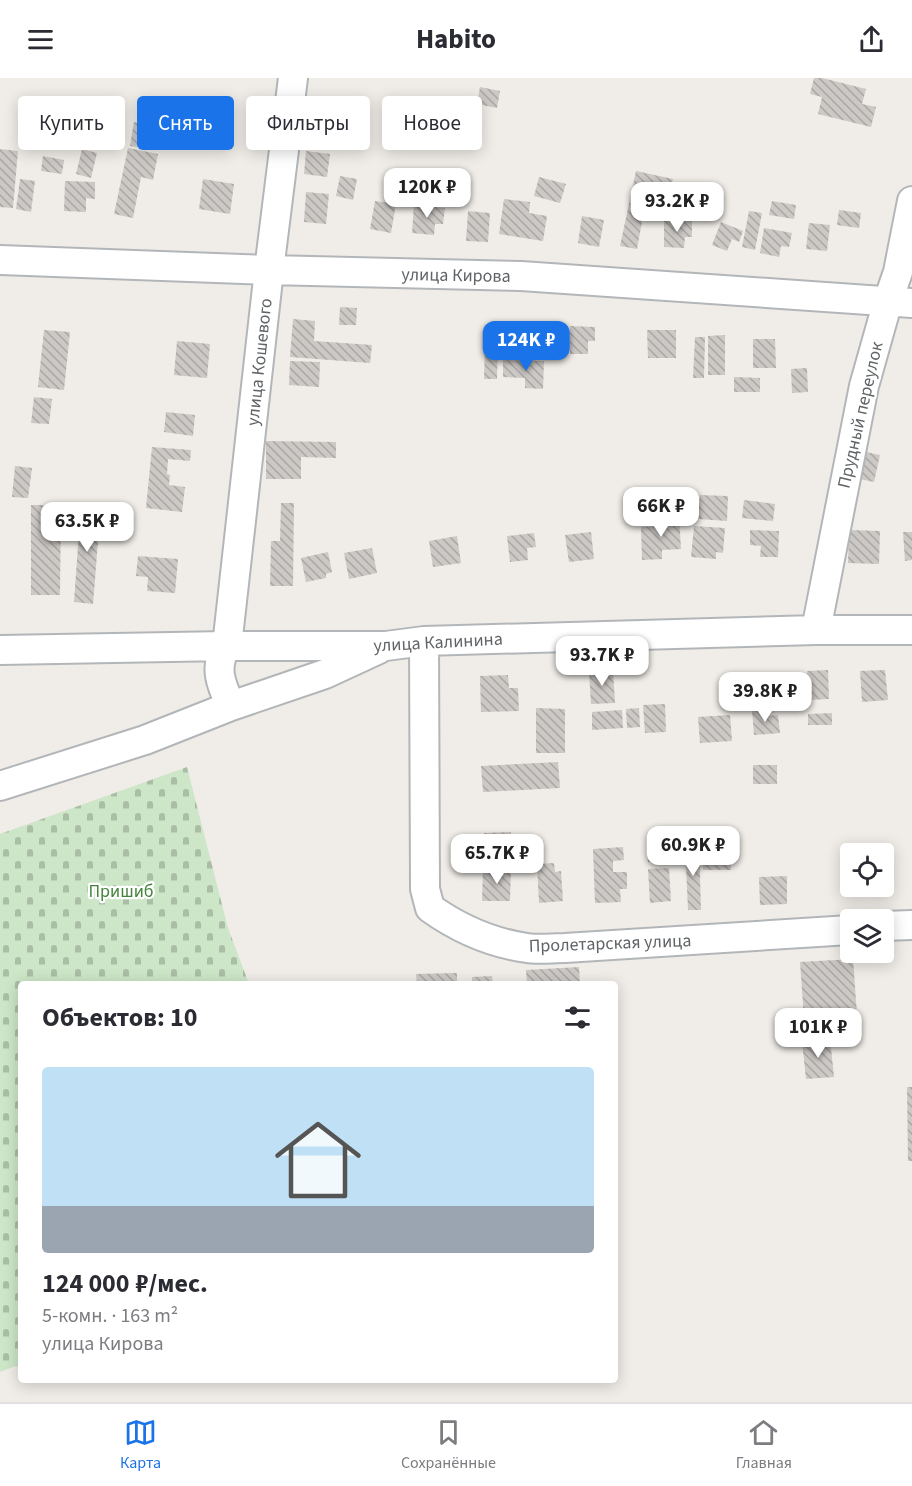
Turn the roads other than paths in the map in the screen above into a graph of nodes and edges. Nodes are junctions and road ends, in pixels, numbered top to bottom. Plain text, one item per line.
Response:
1 (293, 78) edge
2 (912, 201) edge
3 (0, 260) edge
4 (268, 270) junction
5 (900, 302) edge
6 (816, 630) junction
7 (912, 630) edge
8 (424, 641) junction
9 (386, 645) junction
10 (227, 646) junction
11 (0, 650) edge
12 (231, 706) junction
13 (0, 786) edge
14 (912, 925) edge
15 (894, 926) edge
16 (840, 931) edge

1 - 4 street, улица Кошевого
2 - 5 street, Прудный переулок
3 - 4 street, улица Кирова
4 - 5 street, улица Кирова
4 - 10 street, улица Кошевого
5 - 6 street, Прудный переулок
6 - 7 street, улица Калинина
6 - 8 street, улица Калинина
8 - 9 street, улица Калинина
8 - 16 street, Пролетарская улица
9 - 10 street, улица Калинина
9 - 12 street
10 - 11 street, улица Калинина
10 - 12 street, улица Кошевого
12 - 13 street
14 - 15 street

